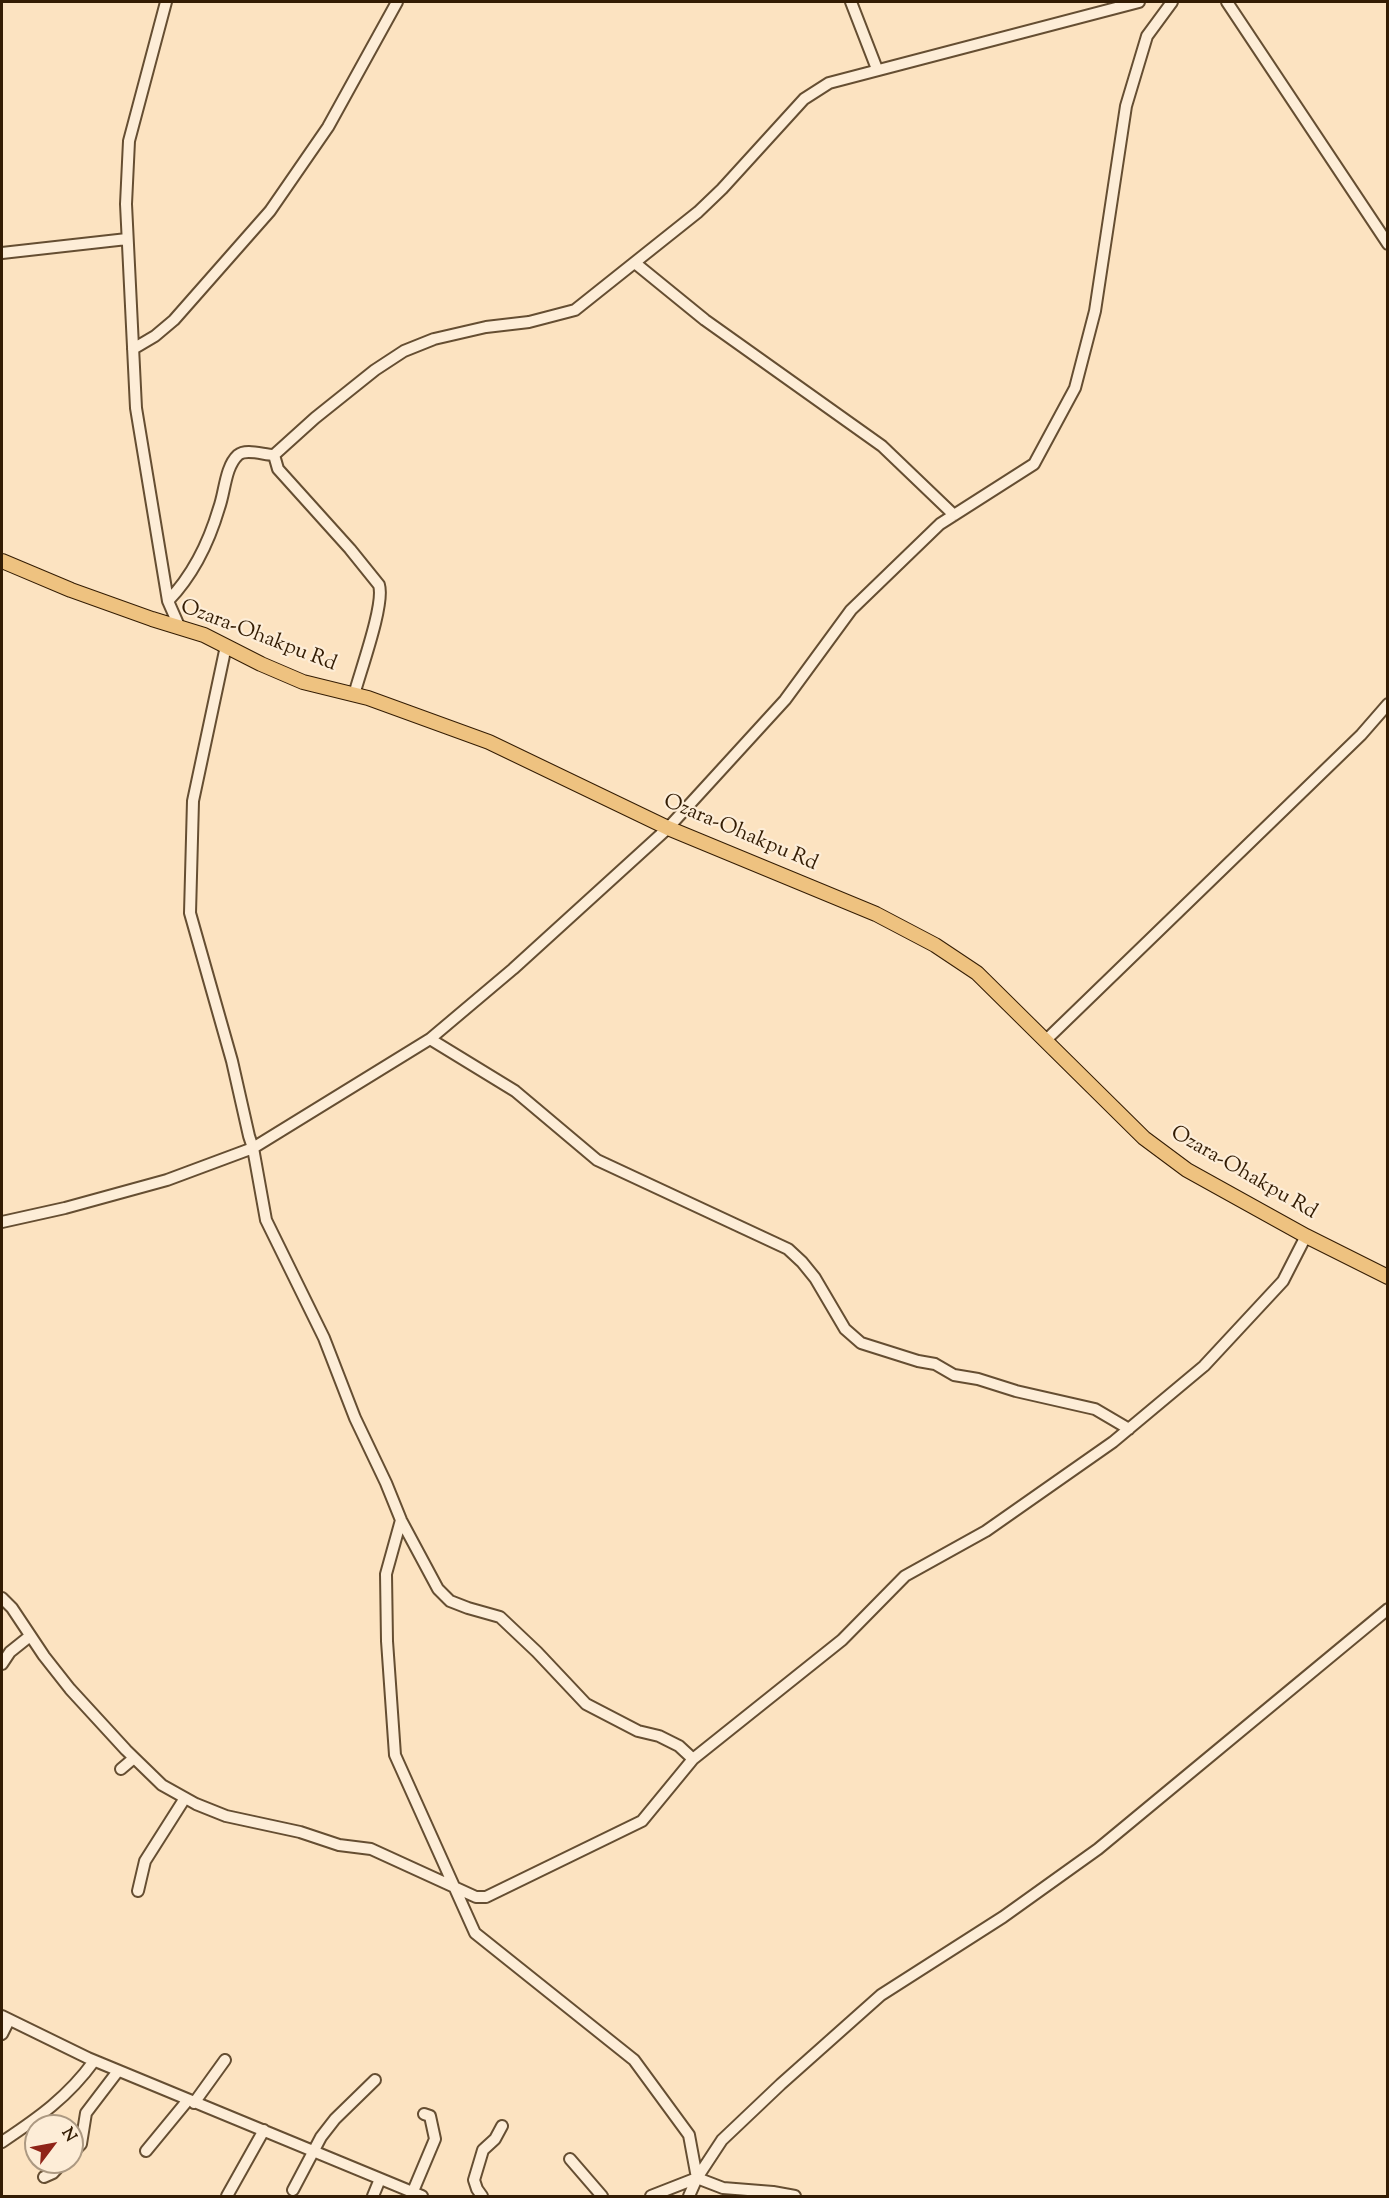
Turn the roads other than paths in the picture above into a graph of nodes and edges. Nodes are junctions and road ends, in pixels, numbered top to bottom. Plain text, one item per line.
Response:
1 (166, 2) edge
2 (397, 2) edge
3 (851, 2) edge
4 (1138, 2) edge
5 (1227, 2) edge
6 (1167, 4) edge
7 (877, 69) junction
8 (128, 239) junction
9 (1388, 244) edge
10 (2, 253) edge
11 (635, 263) junction
12 (133, 349) junction
13 (274, 455) junction
14 (954, 515) junction
15 (2, 561) edge
16 (168, 601) junction
17 (179, 626) junction
18 (226, 646) junction
19 (354, 695) junction
20 (1388, 704) edge
21 (668, 828) junction
22 (430, 1039) junction
23 (1046, 1040) junction
24 (254, 1148) junction
25 (2, 1222) edge
26 (1306, 1236) junction
27 (1388, 1276) edge
28 (1129, 1429) junction
29 (401, 1520) junction
30 (2, 1598) edge
31 (1388, 1609) edge
32 (30, 1636) junction
33 (2, 1664) edge
34 (134, 1758) junction
35 (693, 1759) junction
36 (121, 1769) dead end
37 (185, 1798) junction
38 (455, 1888) junction
39 (138, 1892) dead end
40 (5, 2018) edge
41 (2, 2034) edge
42 (94, 2061) junction
43 (225, 2061) dead end
44 (118, 2071) junction
45 (375, 2080) dead end
46 (191, 2101) junction
47 (424, 2114) dead end
48 (84, 2125) edge
49 (502, 2126) dead end
50 (264, 2130) junction
51 (2, 2142) edge
52 (146, 2151) dead end
53 (315, 2152) junction
54 (570, 2159) dead end
55 (51, 2174) edge
56 (44, 2177) dead end
57 (697, 2178) junction
58 (380, 2179) junction
59 (293, 2190) dead end
60 (415, 2195) edge
61 (227, 2196) edge
62 (373, 2196) edge
63 (482, 2196) edge
64 (602, 2196) edge
65 (651, 2196) edge
66 (690, 2196) edge
67 (795, 2196) edge

1 - 8 street
2 - 12 street
3 - 7 street
4 - 7 street
5 - 9 street
6 - 14 street
7 - 11 street
8 - 10 street
8 - 12 street
11 - 13 street
11 - 14 street
12 - 16 street
13 - 16 street
13 - 19 street
14 - 21 street
15 - 17 main road, Ozara-Ohakpu Rd
16 - 17 street
17 - 18 main road, Ozara-Ohakpu Rd
18 - 19 main road, Ozara-Ohakpu Rd
18 - 24 street
19 - 21 main road, Ozara-Ohakpu Rd
20 - 23 street
21 - 22 street
21 - 23 main road, Ozara-Ohakpu Rd
22 - 24 street
22 - 28 street
23 - 26 main road, Ozara-Ohakpu Rd
24 - 25 street
24 - 29 street
26 - 27 main road, Ozara-Ohakpu Rd
26 - 28 street
28 - 35 street
29 - 35 street
29 - 38 street
30 - 32 street
31 - 57 street
32 - 33 street
32 - 34 street
34 - 36 street
34 - 37 street
35 - 38 street
37 - 38 street
37 - 39 street
38 - 57 street
40 - 41 street
40 - 42 street
42 - 44 street
42 - 51 street
43 - 46 street
44 - 46 street
44 - 48 street
45 - 53 street
46 - 50 street
46 - 52 street
47 - 60 street
49 - 63 street
50 - 53 street
50 - 61 street
53 - 58 street
53 - 59 street
54 - 64 street
55 - 56 street
57 - 65 street
57 - 66 street
57 - 67 street
58 - 60 street
58 - 62 street

